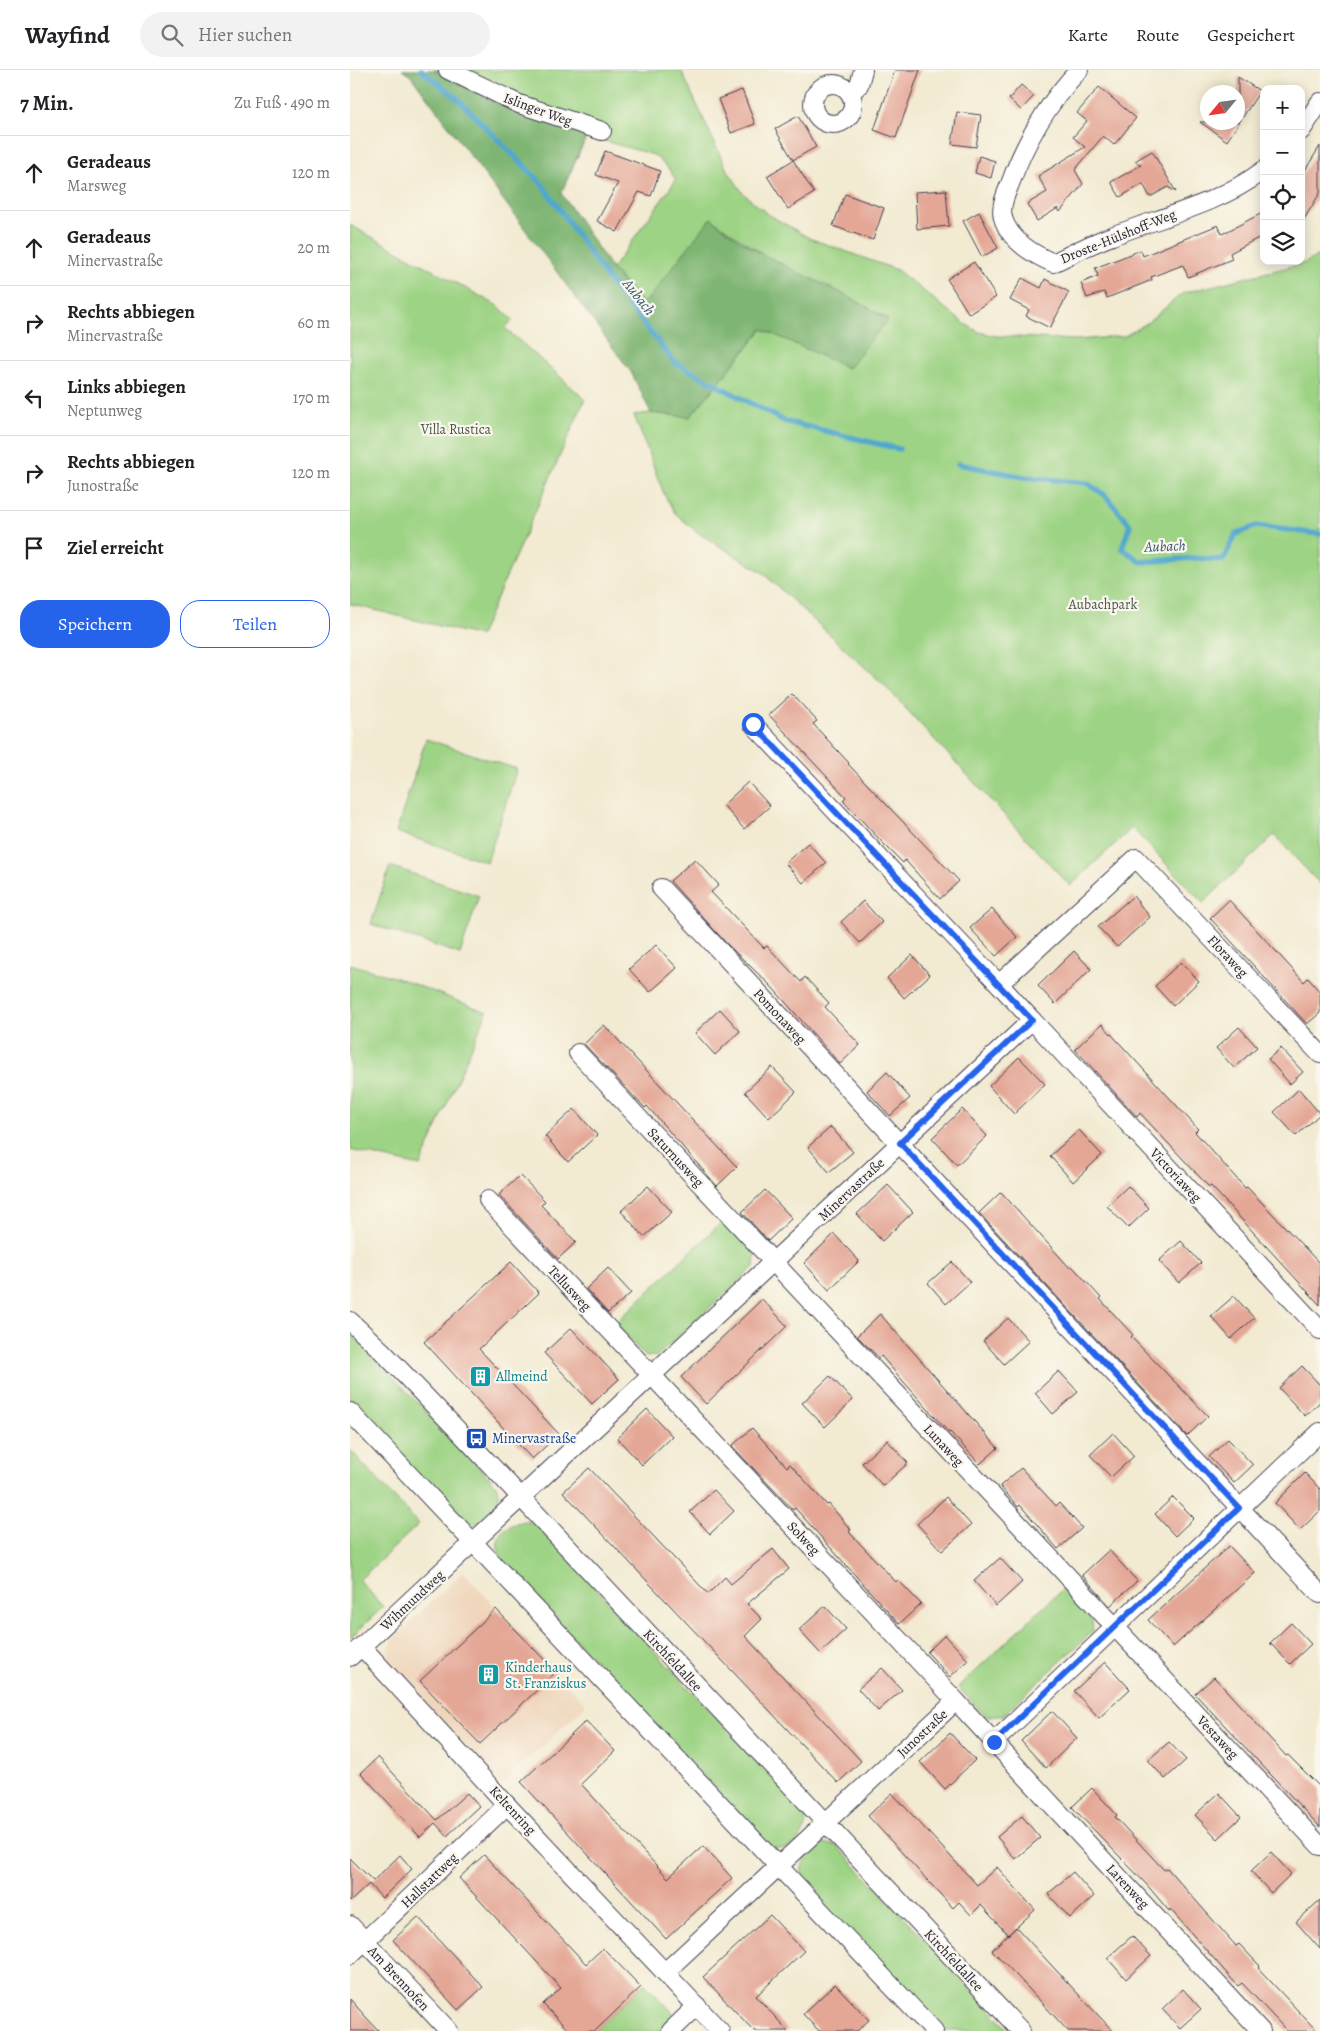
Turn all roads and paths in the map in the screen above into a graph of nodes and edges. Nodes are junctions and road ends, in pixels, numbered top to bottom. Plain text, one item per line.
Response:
1 (448, 70) edge
2 (863, 70) edge
3 (1079, 70) edge
4 (850, 94) dead end
5 (1320, 102) edge
6 (1302, 130) edge
7 (602, 132) dead end
8 (1260, 173) edge
9 (753, 724) dead end
10 (661, 888) dead end
11 (999, 984) junction
12 (1032, 1020) junction
13 (578, 1052) dead end
14 (1320, 1054) edge
15 (900, 1143) junction
16 (488, 1200) dead end
17 (774, 1262) junction
18 (350, 1321) edge
19 (1320, 1330) edge
20 (652, 1376) junction
21 (350, 1412) edge
22 (1320, 1432) edge
23 (520, 1498) junction
24 (1239, 1508) junction
25 (474, 1543) junction
26 (1320, 1594) edge
27 (1115, 1628) junction
28 (356, 1652) edge
29 (956, 1701) junction
30 (994, 1742) junction
31 (507, 1805) junction
32 (826, 1822) junction
33 (1320, 1846) edge
34 (778, 1867) junction
35 (350, 1925) edge
36 (365, 1941) junction
37 (350, 1955) edge
38 (665, 1972) junction
39 (697, 2006) junction
40 (449, 2031) edge
41 (670, 2031) edge
42 (720, 2031) edge
43 (934, 2031) edge
44 (1021, 2031) edge
45 (1261, 2031) edge

1 - 7 street, Islinger Weg
2 - 4 street
3 - 8 street, Droste-Hülshoff-Weg
5 - 6 street
9 - 11 street
10 - 15 street, Pomonaweg
11 - 12 street
11 - 14 street, Floraweg
12 - 15 street, Minervastraße
12 - 19 street, Victoriaweg
13 - 17 street, Saturnusweg
15 - 17 street, Minervastraße
15 - 24 street, Pomonaweg
16 - 20 street, Tellusweg
17 - 20 street, Minervastraße
17 - 27 street, Lunaweg
18 - 23 street, Kirchfeldallee
20 - 23 street, Minervastraße
20 - 29 street, Solweg
21 - 25 street
22 - 24 street
23 - 25 street
23 - 32 street, Kirchfeldallee
24 - 26 street, Pomonaweg
24 - 27 street
25 - 28 street, Wihmundweg
25 - 34 street
27 - 30 street
27 - 33 street, Vestaweg
28 - 31 street, Keltenring
29 - 30 street, Junostraße
29 - 32 street, Junostraße
30 - 45 street, Larenweg
31 - 36 street, Hallstattweg
31 - 38 street, Keltenring
32 - 34 street
32 - 44 street, Kirchfeldallee
34 - 38 street
34 - 43 street
35 - 36 street, Am Brennofen
36 - 37 street, Hallstattweg
36 - 40 street, Am Brennofen
38 - 39 street, Keltenring
39 - 41 street
39 - 42 street, Keltenring

